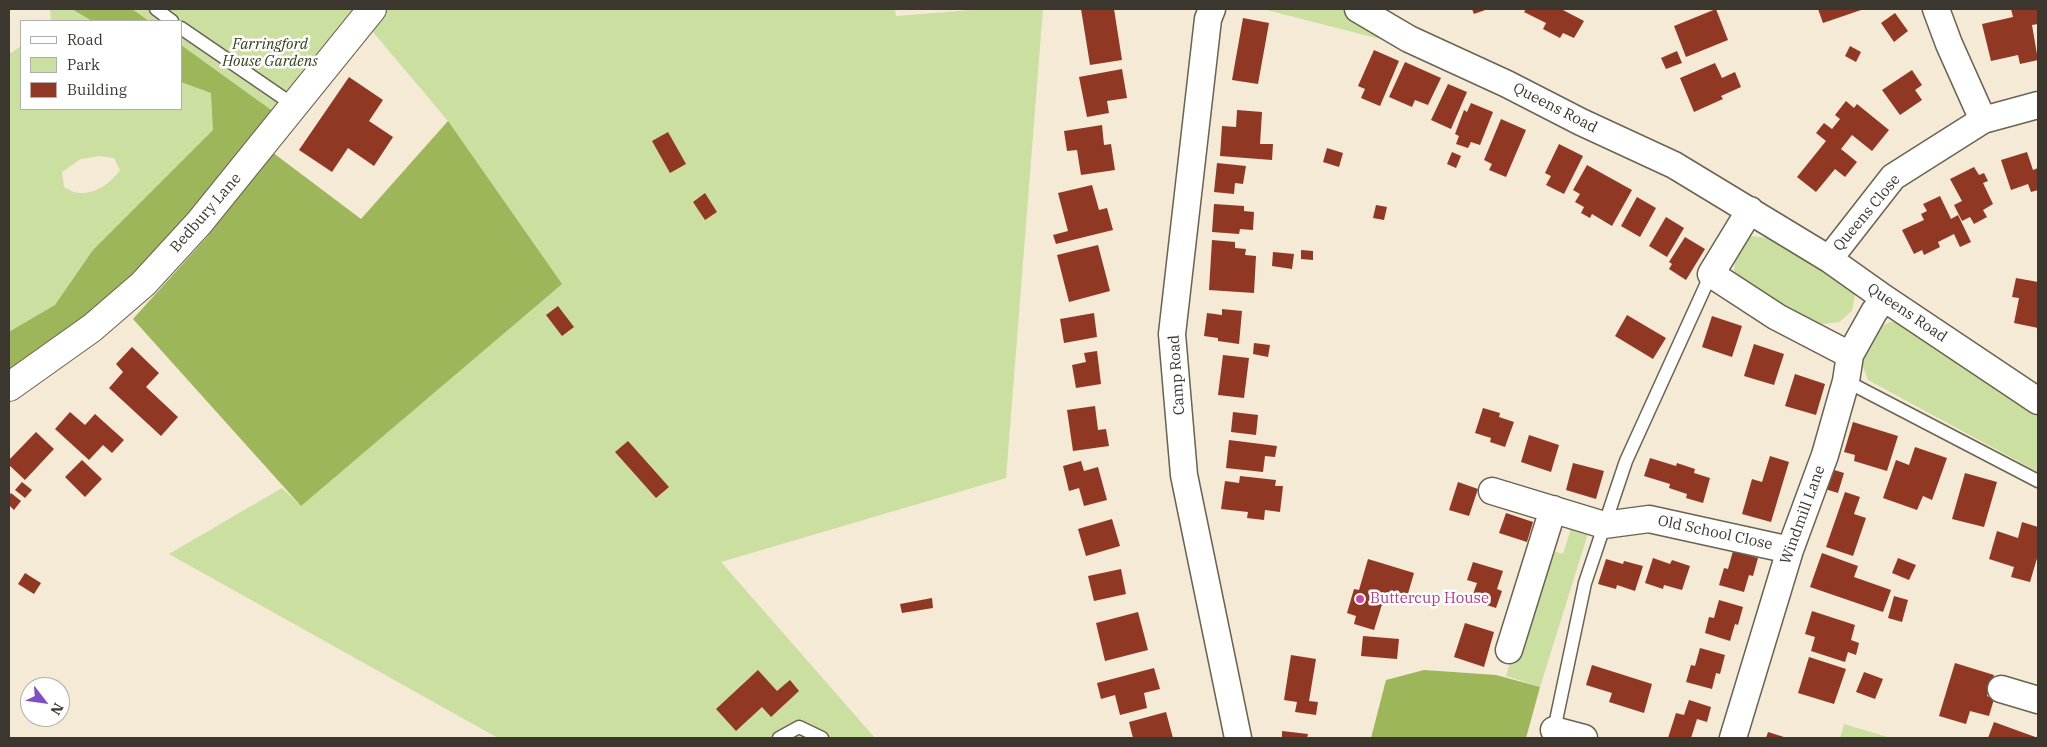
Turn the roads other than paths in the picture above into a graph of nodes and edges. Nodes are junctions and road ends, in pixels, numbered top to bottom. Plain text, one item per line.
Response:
1 (156, 9) edge
2 (372, 9) edge
3 (1212, 9) edge
4 (1358, 9) edge
5 (1936, 9) edge
6 (171, 20) edge
7 (182, 29) edge
8 (2038, 105) edge
9 (295, 106) junction
10 (1982, 120) junction
11 (1750, 210) junction
12 (1829, 259) junction
13 (1711, 274) junction
14 (1884, 298) junction
15 (1850, 355) junction
16 (1846, 380) junction
17 (9, 388) edge
18 (2038, 401) edge
19 (2038, 482) edge
20 (1492, 491) dead end
21 (1553, 509) junction
22 (1604, 525) junction
23 (1790, 550) junction
24 (1510, 650) dead end
25 (2001, 689) dead end
26 (2038, 700) edge
27 (1554, 730) joint
28 (779, 738) edge
29 (822, 738) edge
30 (1238, 738) edge
31 (1584, 738) edge
32 (1734, 738) edge

1 - 6 lane
2 - 9 street, Bedbury Lane
3 - 30 street, Camp Road
4 - 11 street, Queens Road
5 - 10 street
7 - 9 lane
8 - 10 street, Queens Close
9 - 17 street, Bedbury Lane
10 - 12 street, Queens Close
11 - 12 street, Queens Road
11 - 13 street
12 - 14 street, Queens Road
13 - 15 street
13 - 22 lane
14 - 15 street, Windmill Lane
14 - 18 street, Queens Road
15 - 16 street, Windmill Lane
16 - 19 lane
16 - 23 street, Windmill Lane
20 - 21 street, Old School Close
21 - 22 street, Old School Close
21 - 24 street
22 - 23 street, Old School Close
22 - 27 lane
23 - 32 street, Windmill Lane
25 - 26 street
27 - 31 street
28 - 29 lane

